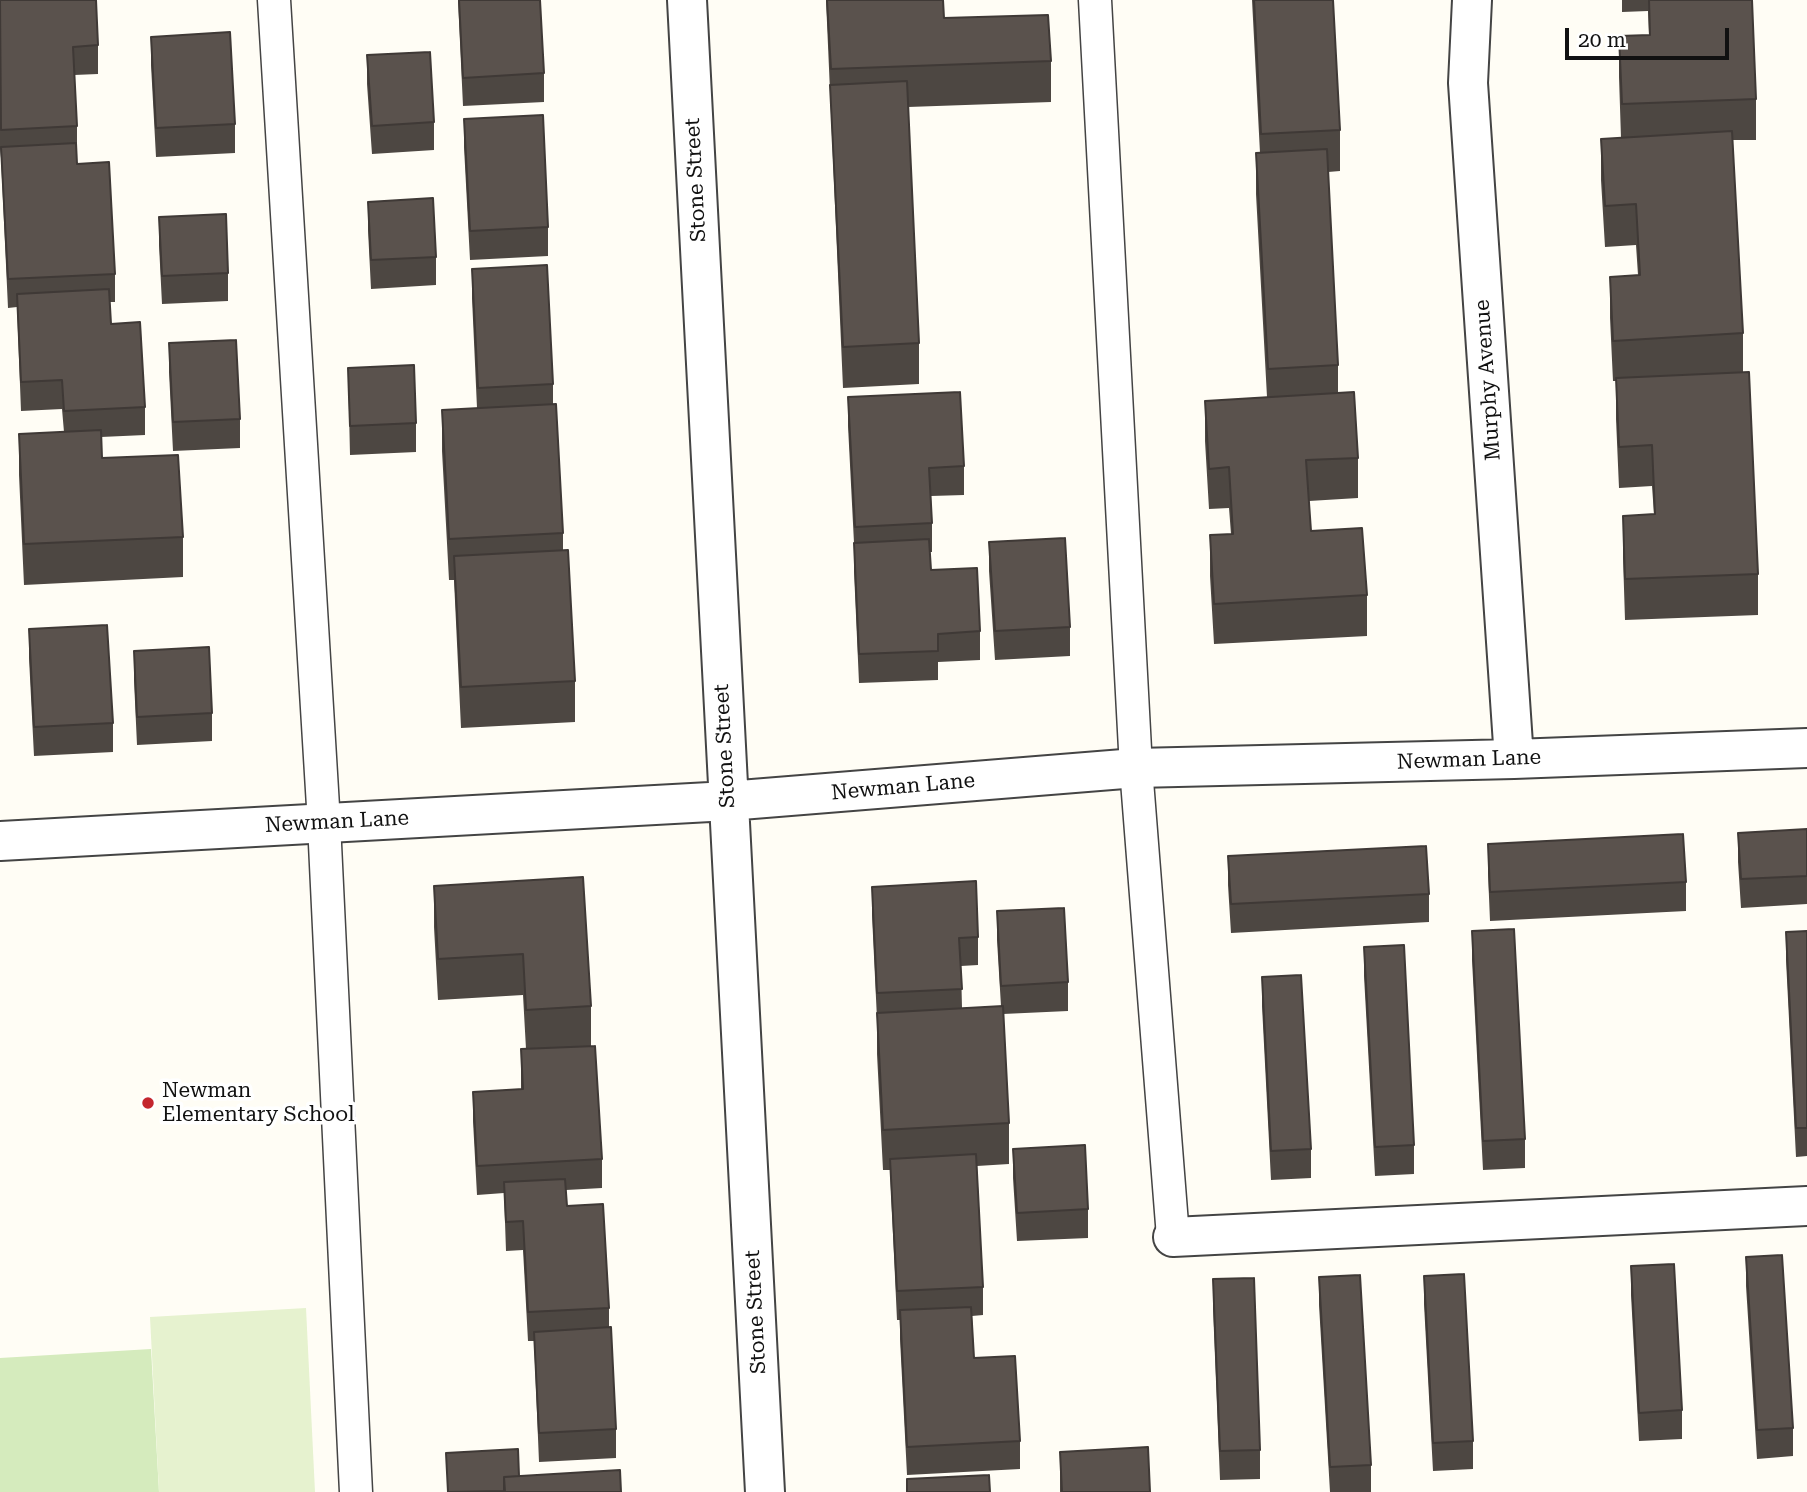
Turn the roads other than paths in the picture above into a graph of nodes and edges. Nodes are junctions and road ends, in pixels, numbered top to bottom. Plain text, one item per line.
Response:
1 (274, 0) edge
2 (687, 0) edge
3 (1095, 0) edge
4 (1472, 0) edge
5 (1807, 748) edge
6 (1514, 760) junction
7 (1136, 768) junction
8 (728, 801) junction
9 (324, 823) junction
10 (0, 841) edge
11 (1807, 1206) edge
12 (1173, 1237) joint
13 (356, 1492) edge
14 (765, 1492) edge

1 - 9 lane
2 - 8 street, Stone Street
3 - 7 lane
4 - 6 street, Murphy Avenue
5 - 6 street, Newman Lane
6 - 7 street, Newman Lane
7 - 8 street, Newman Lane
7 - 12 lane
8 - 9 street, Newman Lane
8 - 14 street, Stone Street
9 - 10 street, Newman Lane
9 - 13 lane
11 - 12 street

